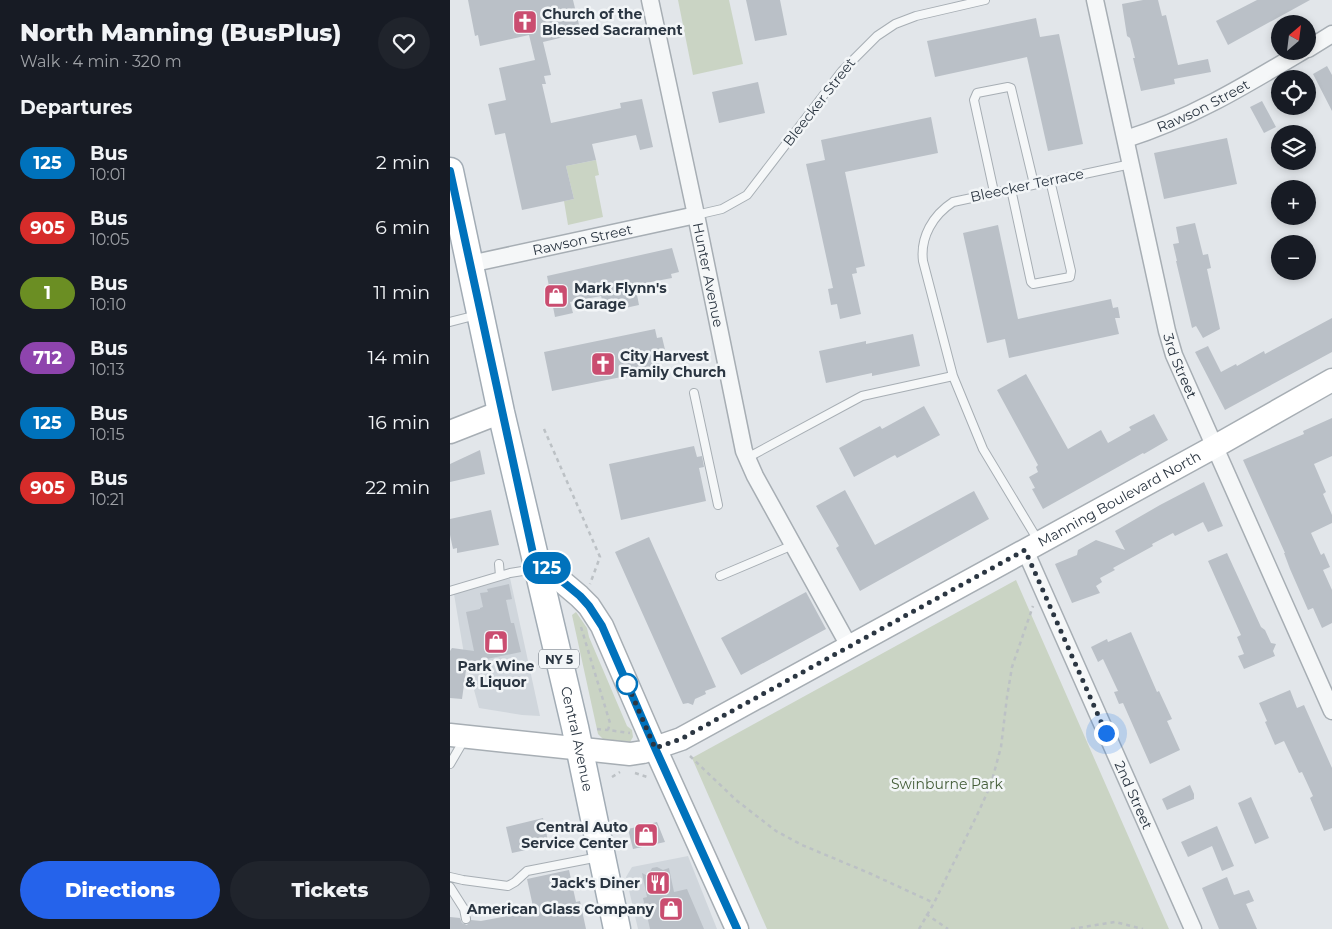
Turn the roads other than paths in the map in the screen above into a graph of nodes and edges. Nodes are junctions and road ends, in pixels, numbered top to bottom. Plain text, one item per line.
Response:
1 (650, 0) edge
2 (985, 0) edge
3 (1096, 0) edge
4 (1332, 34) edge
5 (1316, 44) edge
6 (1288, 60) edge
7 (1126, 139) junction
8 (1131, 164) junction
9 (450, 171) edge
10 (1050, 180) junction
11 (1034, 184) junction
12 (1011, 189) junction
13 (994, 192) junction
14 (696, 215) junction
15 (470, 264) junction
16 (480, 314) junction
17 (450, 322) edge
18 (953, 376) junction
19 (1332, 380) edge
20 (694, 393) dead end
21 (502, 412) junction
22 (450, 432) edge
23 (1214, 447) junction
24 (747, 458) junction
25 (718, 505) dead end
26 (793, 545) junction
27 (1032, 547) junction
28 (499, 564) dead end
29 (536, 564) junction
30 (500, 576) junction
31 (720, 576) dead end
32 (450, 591) edge
33 (849, 646) junction
34 (1332, 711) edge
35 (458, 736) edge
36 (655, 748) junction
37 (579, 749) junction
38 (450, 764) edge
39 (601, 856) junction
40 (450, 877) edge
41 (450, 887) edge
42 (466, 919) dead end
43 (617, 929) edge
44 (737, 929) edge
45 (1193, 929) edge

1 - 14 street, Hunter Avenue
2 - 14 lane, Bleecker Street
3 - 7 street, 3rd Street
4 - 5 street
6 - 7 street, Rawson Street
7 - 8 street, 3rd Street
8 - 10 lane, Bleecker Terrace
8 - 23 street, 3rd Street
9 - 15 main road, Central Avenue / NY 5
10 - 11 lane, Bleecker Terrace
10 - 12 lane
11 - 12 lane, Bleecker Terrace
11 - 13 lane
12 - 13 lane, Bleecker Terrace
13 - 18 lane, Bleecker Terrace
14 - 15 street, Rawson Street
14 - 24 street, Hunter Avenue
15 - 16 main road, Central Avenue / NY 5
16 - 17 lane
16 - 21 main road, Central Avenue / NY 5
18 - 24 lane
18 - 27 lane
19 - 23 street, Manning Boulevard North
20 - 25 lane
21 - 22 street
21 - 29 main road, Central Avenue / NY 5
23 - 27 street, Manning Boulevard North
23 - 34 street, 3rd Street
24 - 26 street, Hunter Avenue
26 - 31 lane
26 - 33 street, Hunter Avenue
27 - 33 street, Manning Boulevard North
27 - 45 street, 2nd Street
28 - 30 lane
29 - 30 lane
29 - 36 street
29 - 37 main road, Central Avenue / NY 5
30 - 32 lane
33 - 36 street, Manning Boulevard North
35 - 37 street, Manning Boulevard North
35 - 38 lane
36 - 37 street, Manning Boulevard North
36 - 44 street
37 - 39 main road, Central Avenue / NY 5
39 - 40 lane
39 - 43 main road, Central Avenue / NY 5
41 - 42 lane

